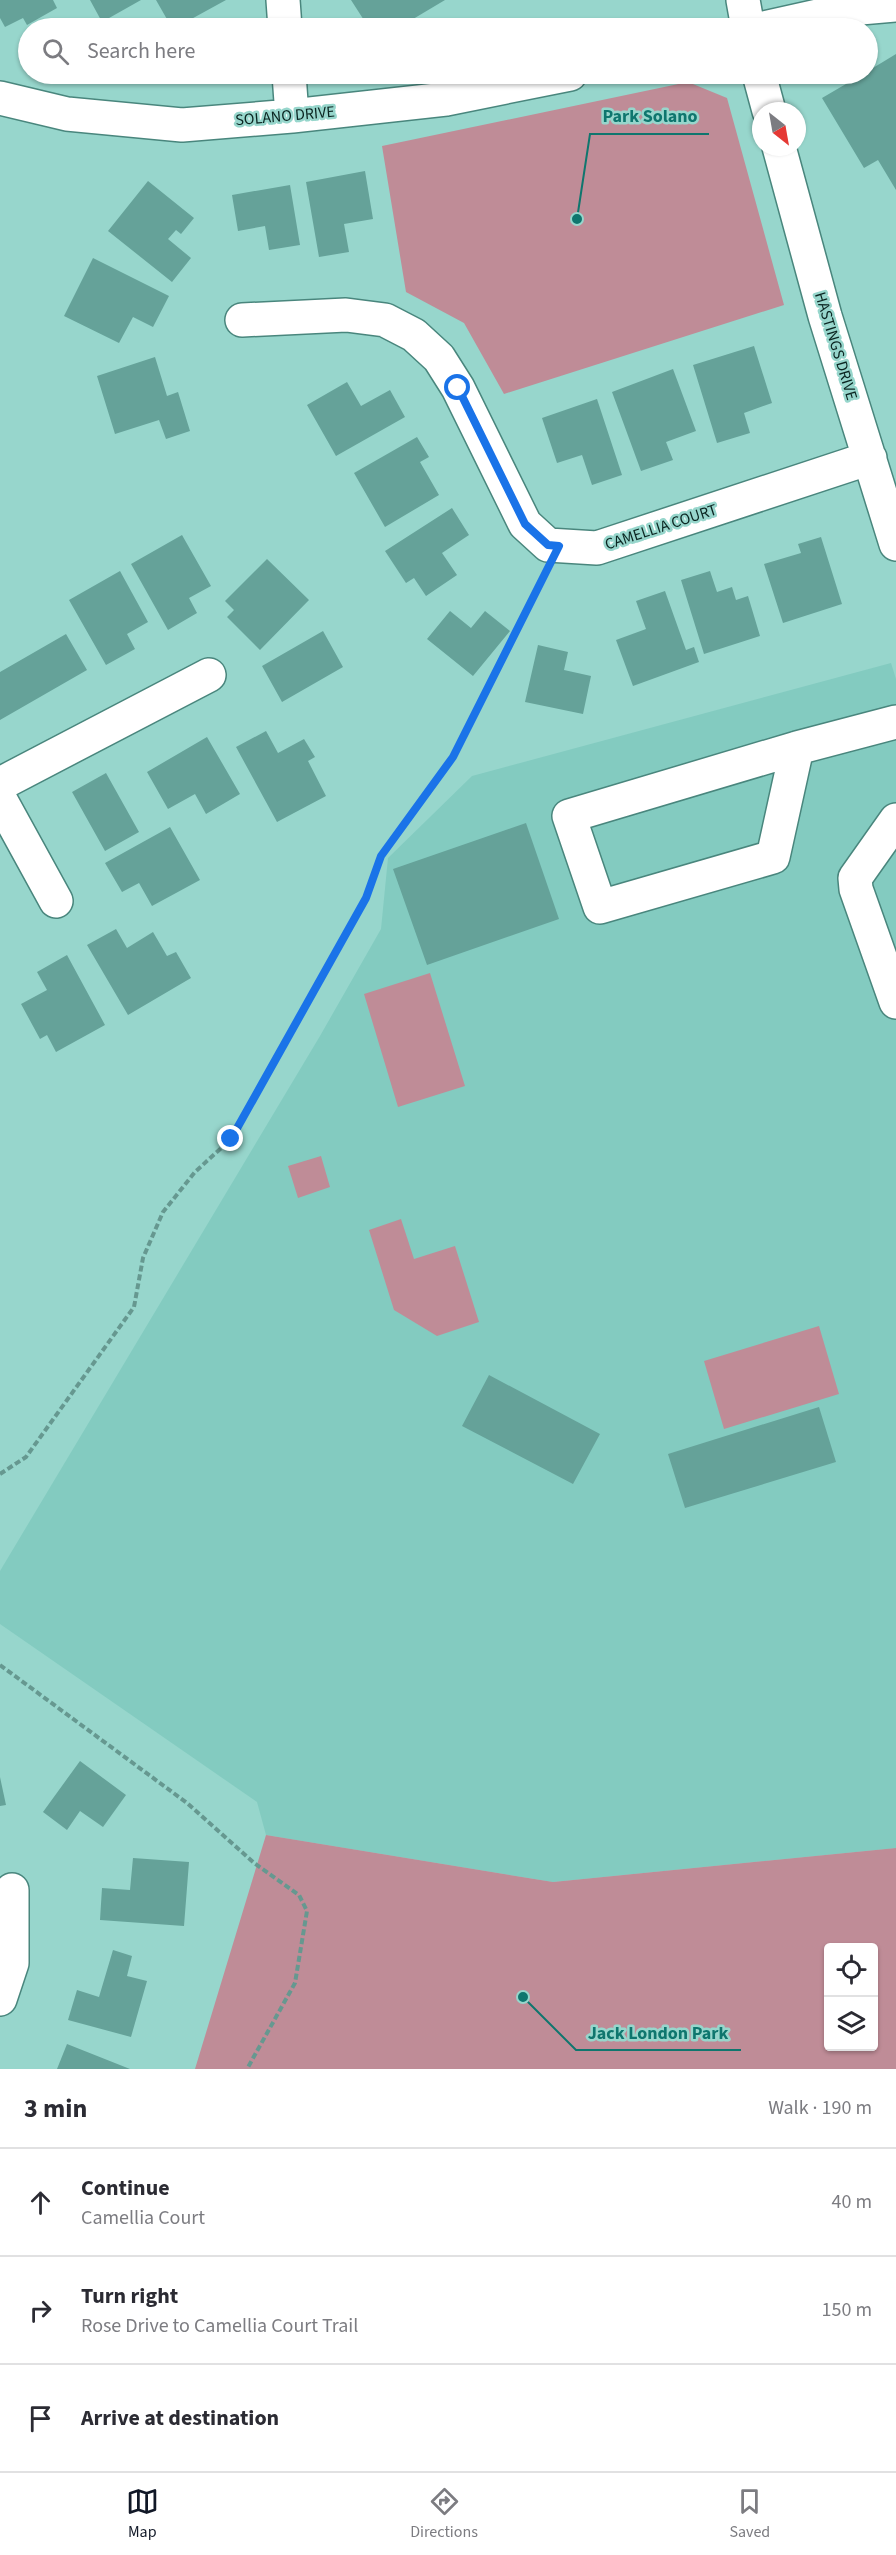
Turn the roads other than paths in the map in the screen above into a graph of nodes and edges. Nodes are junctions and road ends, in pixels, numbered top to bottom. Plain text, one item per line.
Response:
1 (283, 0) edge
2 (743, 0) edge
3 (896, 5) edge
4 (284, 18) edge
5 (746, 18) edge
6 (809, 18) edge
7 (290, 84) edge
8 (520, 84) edge
9 (762, 84) edge
10 (0, 98) edge
11 (767, 102) edge
12 (292, 116) junction
13 (781, 156) edge
14 (242, 320) dead end
15 (870, 458) junction
16 (896, 544) edge
17 (209, 675) dead end
18 (896, 722) edge
19 (797, 748) junction
20 (0, 784) edge
21 (0, 799) edge
22 (896, 820) edge
23 (56, 901) dead end
24 (896, 1002) edge
25 (12, 1890) dead end
26 (0, 1999) edge

1 - 4 street
2 - 5 street
3 - 6 street
7 - 12 street
8 - 12 street, SOLANO DRIVE
9 - 11 street
10 - 12 street, SOLANO DRIVE
13 - 15 street, HASTINGS DRIVE
14 - 15 street, CAMELLIA COURT
15 - 16 street, HASTINGS DRIVE
17 - 20 street
18 - 19 street
19 - 19 street
21 - 23 street
22 - 24 street
25 - 26 street

